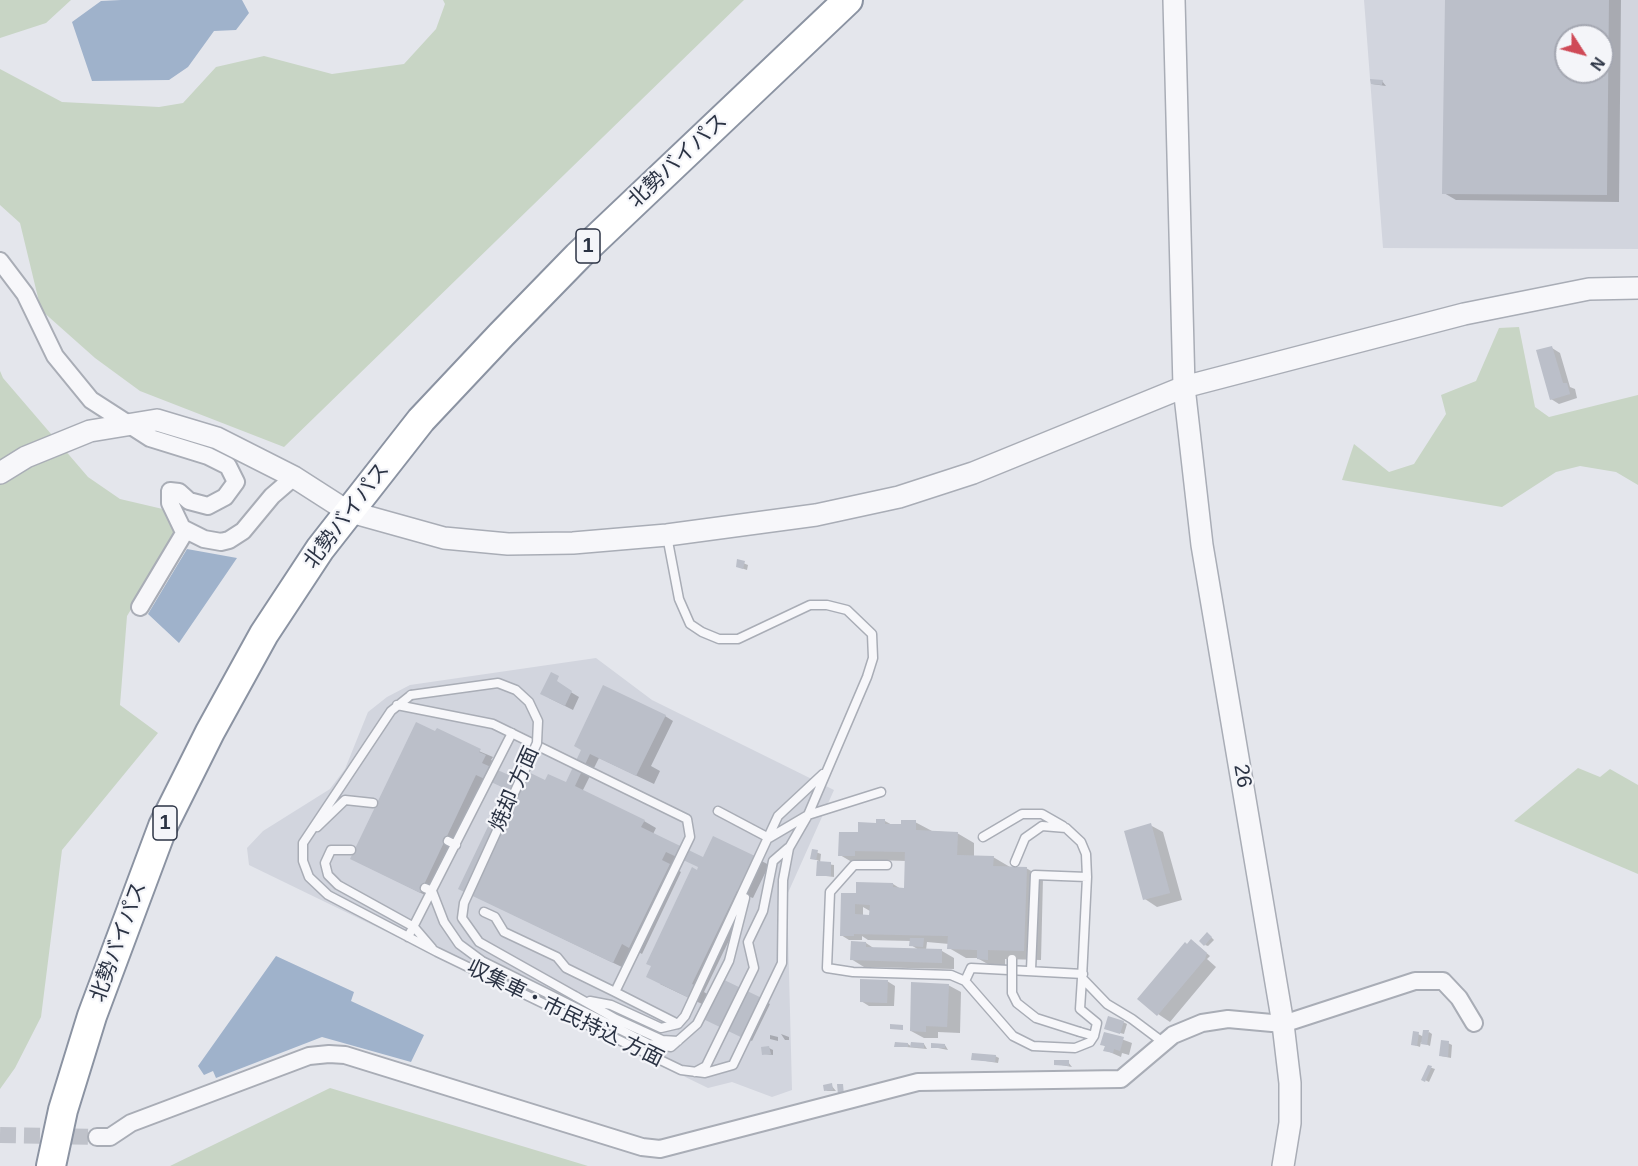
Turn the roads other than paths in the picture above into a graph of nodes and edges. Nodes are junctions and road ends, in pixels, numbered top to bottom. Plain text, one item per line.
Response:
1 (848, 0) edge
2 (1174, 0) edge
3 (0, 261) edge
4 (1638, 288) edge
5 (1184, 387) junction
6 (129, 424) junction
7 (0, 473) edge
8 (294, 477) junction
9 (347, 511) junction
10 (186, 530) junction
11 (667, 535) junction
12 (140, 607) dead end
13 (398, 705) junction
14 (512, 733) junction
15 (826, 770) junction
16 (881, 792) dead end
17 (373, 803) dead end
18 (718, 811) dead end
19 (808, 816) junction
20 (1065, 828) junction
21 (311, 831) junction
22 (983, 837) dead end
23 (768, 838) junction
24 (789, 848) junction
25 (351, 850) dead end
26 (1015, 862) dead end
27 (887, 865) dead end
28 (750, 877) junction
29 (1087, 877) junction
30 (429, 890) junction
31 (484, 912) dead end
32 (414, 927) junction
33 (408, 938) junction
34 (437, 952) junction
35 (1012, 959) dead end
36 (1031, 970) junction
37 (1083, 976) junction
38 (965, 981) junction
39 (615, 992) junction
40 (579, 998) junction
41 (1474, 1023) dead end
42 (678, 1024) junction
43 (1284, 1024) junction
44 (1094, 1036) junction
45 (678, 1041) junction
46 (1164, 1043) junction
47 (695, 1072) junction
48 (97, 1137) tunnel mouth
49 (51, 1166) edge
50 (1284, 1166) edge

1 - 9 highway, 北勢バイパス / 1
2 - 5 street, 26
3 - 6 street
4 - 5 street
5 - 11 street
5 - 43 street, 26
6 - 7 street
6 - 8 street
6 - 10 street
8 - 9 street
8 - 10 street
9 - 11 street
9 - 49 highway, 北勢バイパス / 1
10 - 12 street
11 - 15 lane
13 - 14 lane
13 - 21 lane, 焼却 方面
13 - 40 lane, 焼却 方面, bridge
14 - 30 lane
14 - 39 lane
15 - 19 lane
15 - 23 lane
16 - 19 lane
17 - 21 lane
18 - 23 lane
19 - 23 lane
19 - 24 lane
20 - 22 lane
20 - 26 lane
20 - 29 lane
21 - 33 lane, 収集車・市民持込 方面
23 - 28 lane
24 - 47 lane
24 - 47 lane
25 - 32 lane
27 - 38 lane
28 - 42 lane
28 - 45 lane
29 - 36 lane
29 - 37 lane
30 - 32 lane
30 - 45 lane
31 - 39 lane
32 - 33 lane
32 - 34 lane
33 - 34 lane, 収集車・市民持込 方面
34 - 47 lane, 収集車・市民持込 方面
35 - 44 lane, bridge
36 - 37 lane
36 - 38 lane
37 - 44 lane
37 - 46 lane
38 - 44 lane
39 - 42 lane
40 - 42 lane
40 - 45 lane
41 - 43 street
43 - 46 street
43 - 50 street, 26
46 - 48 street

